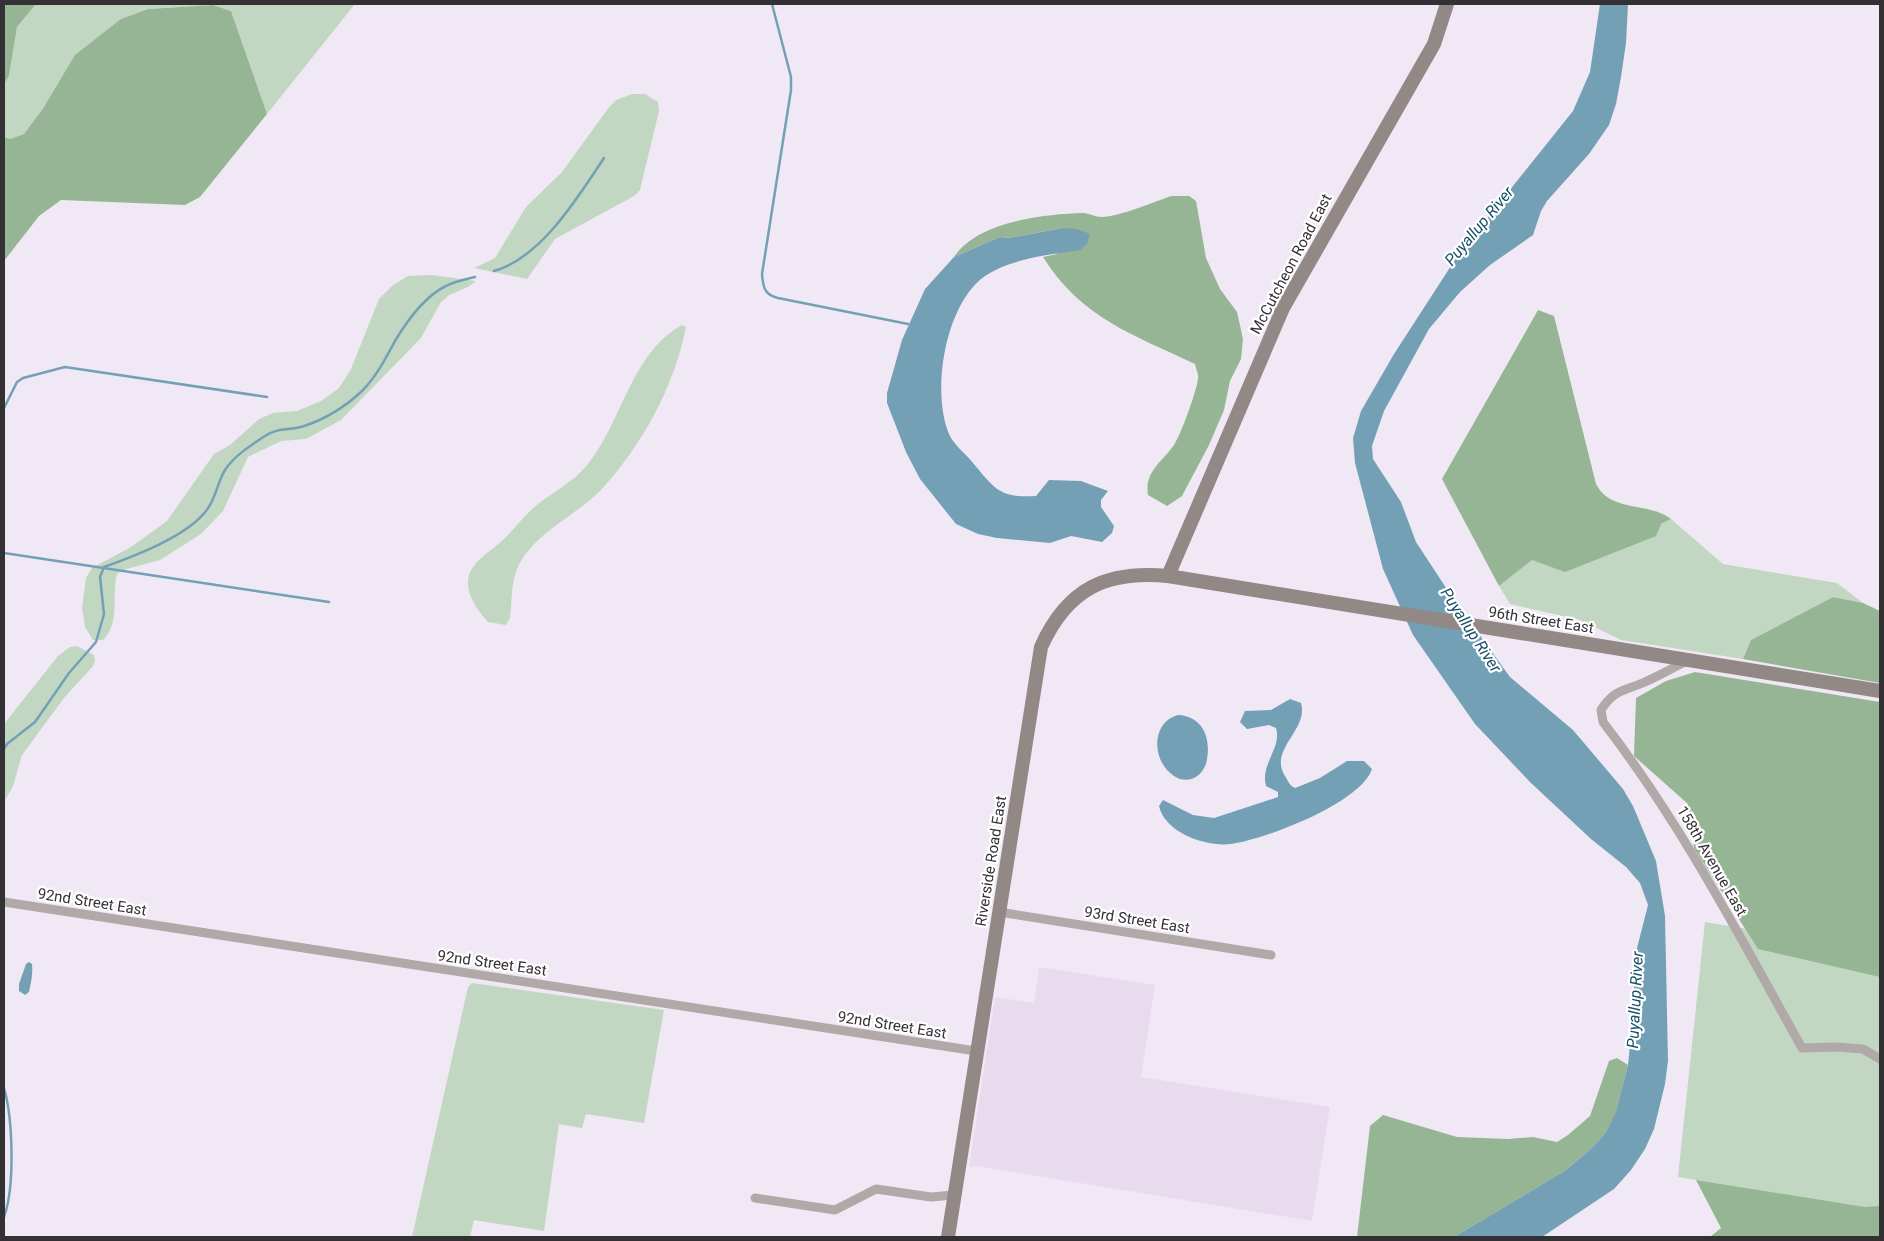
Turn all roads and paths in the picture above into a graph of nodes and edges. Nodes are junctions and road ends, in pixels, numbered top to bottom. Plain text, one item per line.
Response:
1 (1447, 4) edge
2 (1168, 576) junction
3 (1687, 660) junction
4 (1880, 691) edge
5 (4, 902) edge
6 (999, 912) junction
7 (1271, 955) dead end
8 (976, 1051) junction
9 (1880, 1059) edge
10 (954, 1195) junction
11 (756, 1198) dead end
12 (948, 1237) edge

1 - 2 street, McCutcheon Road East
2 - 3 street, 96th Street East
2 - 6 street, Riverside Road East
3 - 4 street, 96th Street East
3 - 9 street, 158th Avenue East
5 - 8 street, 92nd Street East
6 - 7 street, 93rd Street East
6 - 8 street, Riverside Road East
8 - 10 street, Riverside Road East
10 - 11 street
10 - 12 street, Riverside Road East

